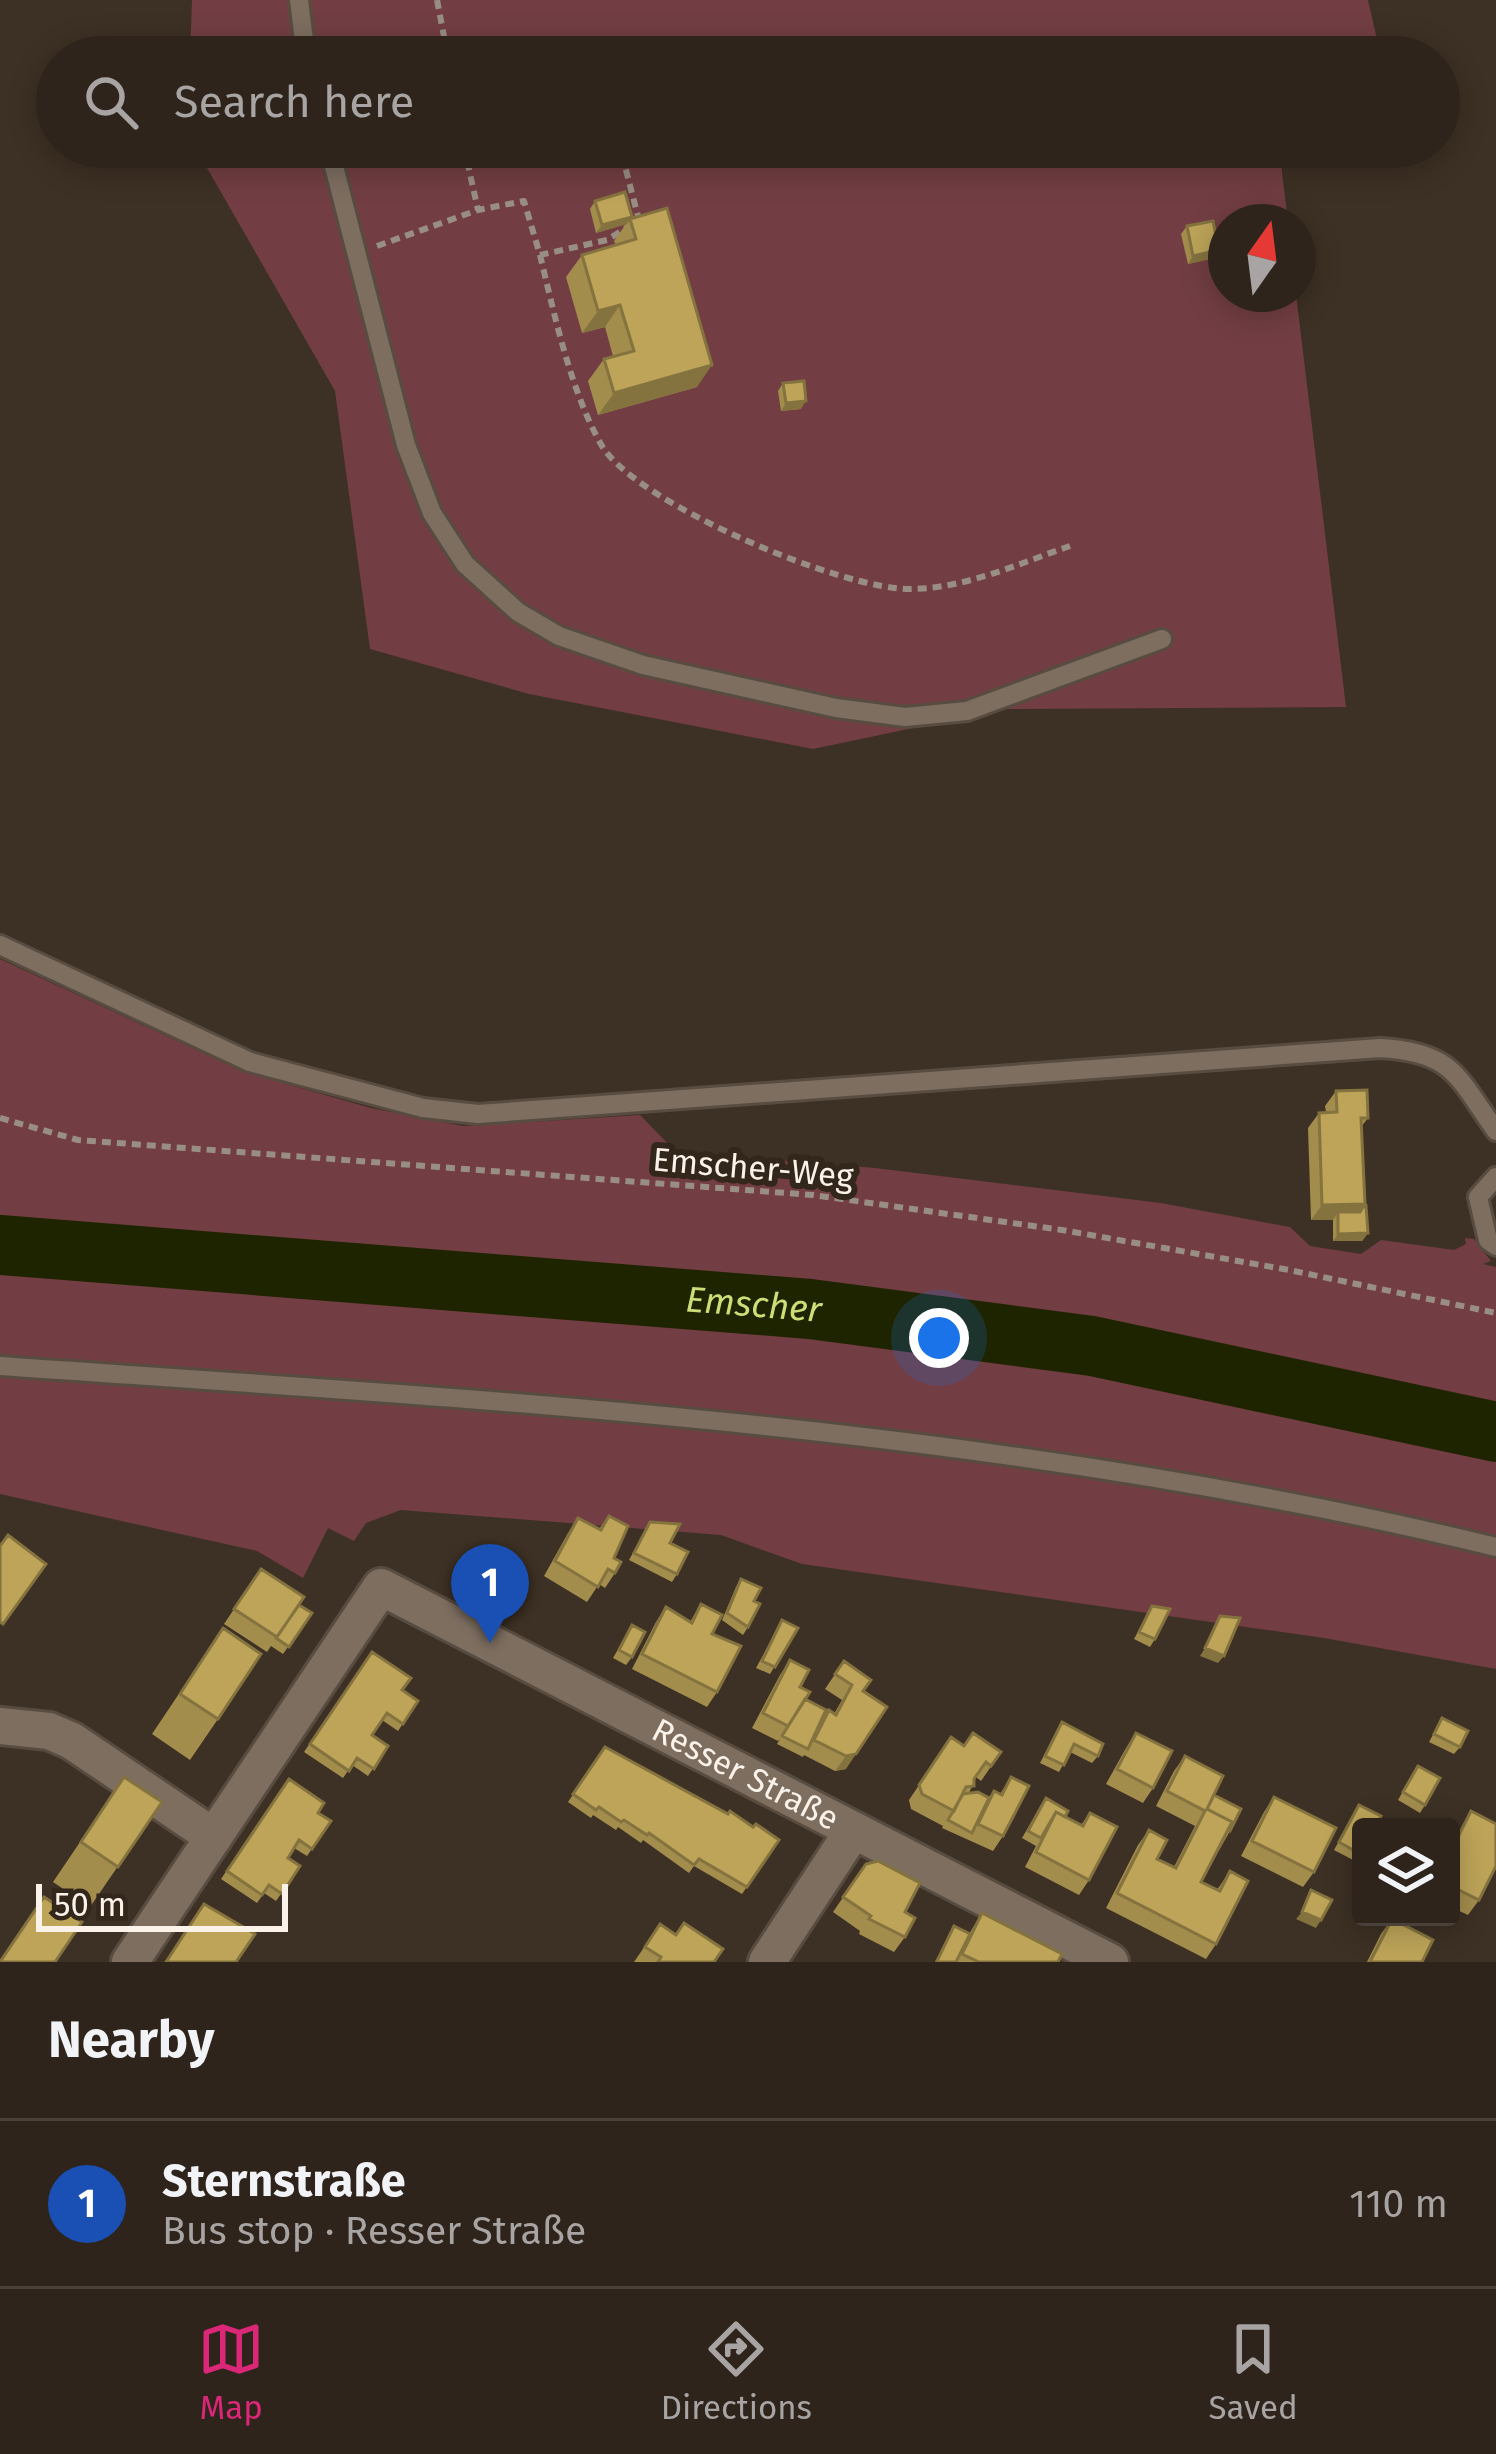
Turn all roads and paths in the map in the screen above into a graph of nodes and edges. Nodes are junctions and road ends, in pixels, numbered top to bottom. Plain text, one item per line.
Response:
1 (298, 0) edge
2 (437, 0) edge
3 (303, 36) edge
4 (444, 36) edge
5 (334, 168) edge
6 (469, 168) edge
7 (625, 168) edge
8 (478, 209) junction
9 (356, 254) junction
10 (540, 254) junction
11 (1070, 545) dead end
12 (1162, 639) dead end
13 (0, 944) edge
14 (0, 1118) edge
15 (1496, 1131) edge
16 (1496, 1177) edge
17 (1496, 1246) edge
18 (1496, 1313) edge
19 (0, 1366) edge
20 (1496, 1546) edge
21 (0, 1726) edge
22 (853, 1832) junction
23 (214, 1837) junction
24 (130, 1962) edge
25 (767, 1962) edge
26 (1110, 1962) edge

1 - 3 lane
2 - 4 path
5 - 9 lane
6 - 8 path
7 - 10 path
8 - 9 path
8 - 10 path
9 - 12 lane
10 - 11 path
13 - 15 lane
14 - 18 path, Emscher-Weg
16 - 17 lane
19 - 20 lane
21 - 23 street
22 - 23 street, Resser Straße
22 - 25 street
22 - 26 street, Resser Straße
23 - 24 street

